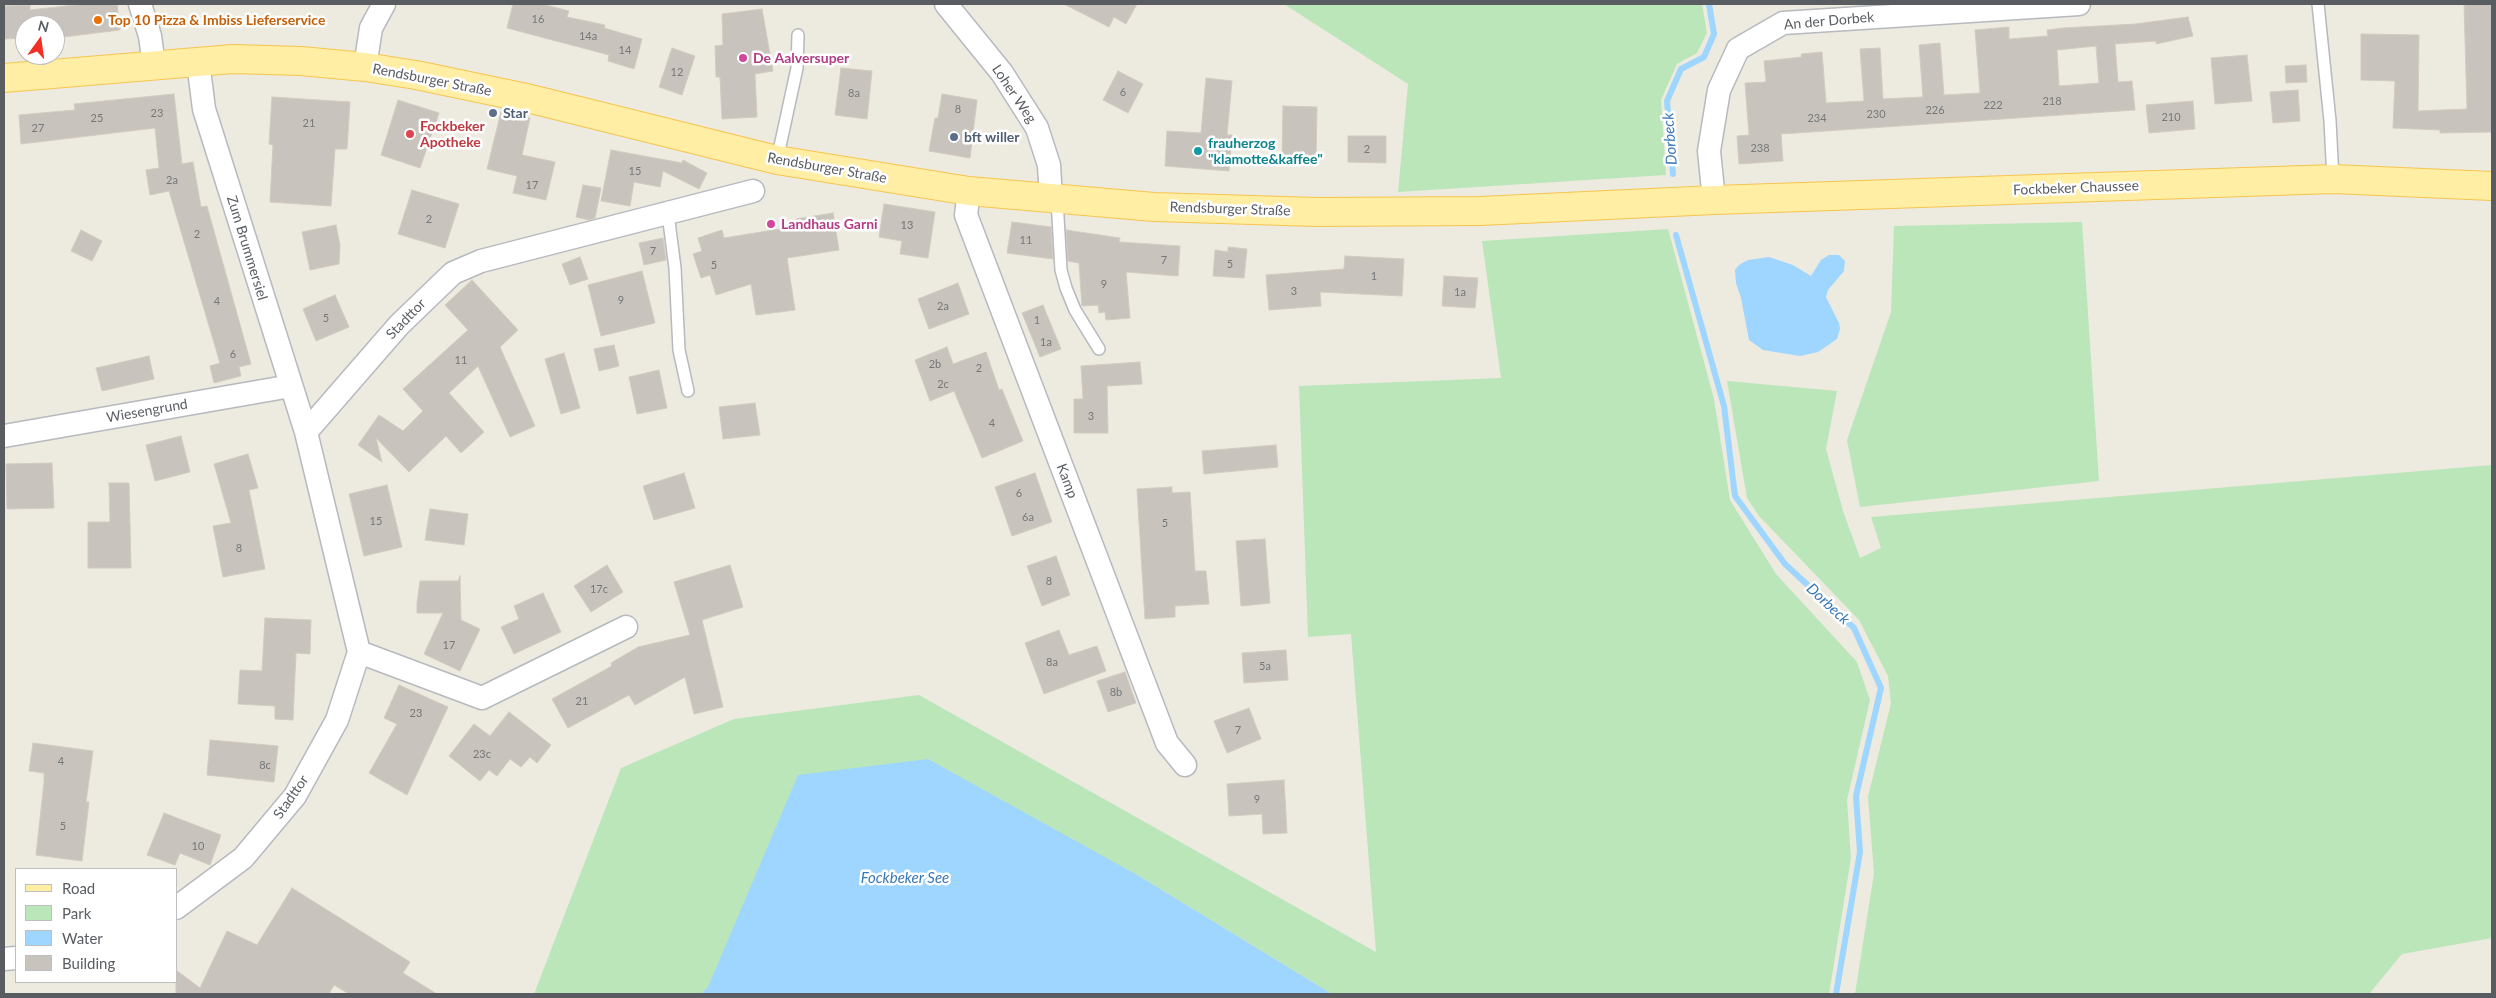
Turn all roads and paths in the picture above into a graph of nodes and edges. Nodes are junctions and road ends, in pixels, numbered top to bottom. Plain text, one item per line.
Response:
1 (140, 4) edge
2 (384, 4) edge
3 (946, 4) edge
4 (2079, 4) edge
5 (2318, 4) edge
6 (1993, 7) edge
7 (798, 35) dead end
8 (198, 62) junction
9 (154, 65) junction
10 (365, 67) junction
11 (4, 78) edge
12 (776, 160) junction
13 (2332, 179) junction
14 (2492, 186) edge
15 (753, 191) dead end
16 (969, 191) junction
17 (1054, 199) junction
18 (1714, 200) junction
19 (1660, 203) joint
20 (668, 214) junction
21 (1099, 349) dead end
22 (290, 386) junction
23 (688, 391) dead end
24 (306, 432) junction
25 (4, 436) edge
26 (626, 627) dead end
27 (359, 652) junction
28 (1185, 765) dead end
29 (178, 907) edge

1 - 9 street
2 - 10 street
3 - 17 street, Loher Weg
4 - 6 street, An der Dorbek
5 - 13 lane
6 - 18 street, An der Dorbek
7 - 12 lane
8 - 9 main road, Rendsburger Straße
8 - 10 main road, Rendsburger Straße
8 - 22 street, Zum Brummersiel
9 - 11 main road, Rendsburger Straße
10 - 12 main road, Rendsburger Straße
12 - 16 main road, Rendsburger Straße
13 - 14 main road, Fockbeker Chaussee
13 - 18 main road, Fockbeker Chaussee
15 - 20 street, Stadttor
16 - 17 main road, Rendsburger Straße
16 - 28 street, Kamp
17 - 19 main road, Rendsburger Straße
17 - 21 lane
18 - 19 main road, Fockbeker Chaussee
20 - 23 lane
20 - 24 street, Stadttor
22 - 24 street, Zum Brummersiel
22 - 25 street, Wiesengrund
24 - 27 street
26 - 27 street
27 - 29 street, Stadttor

